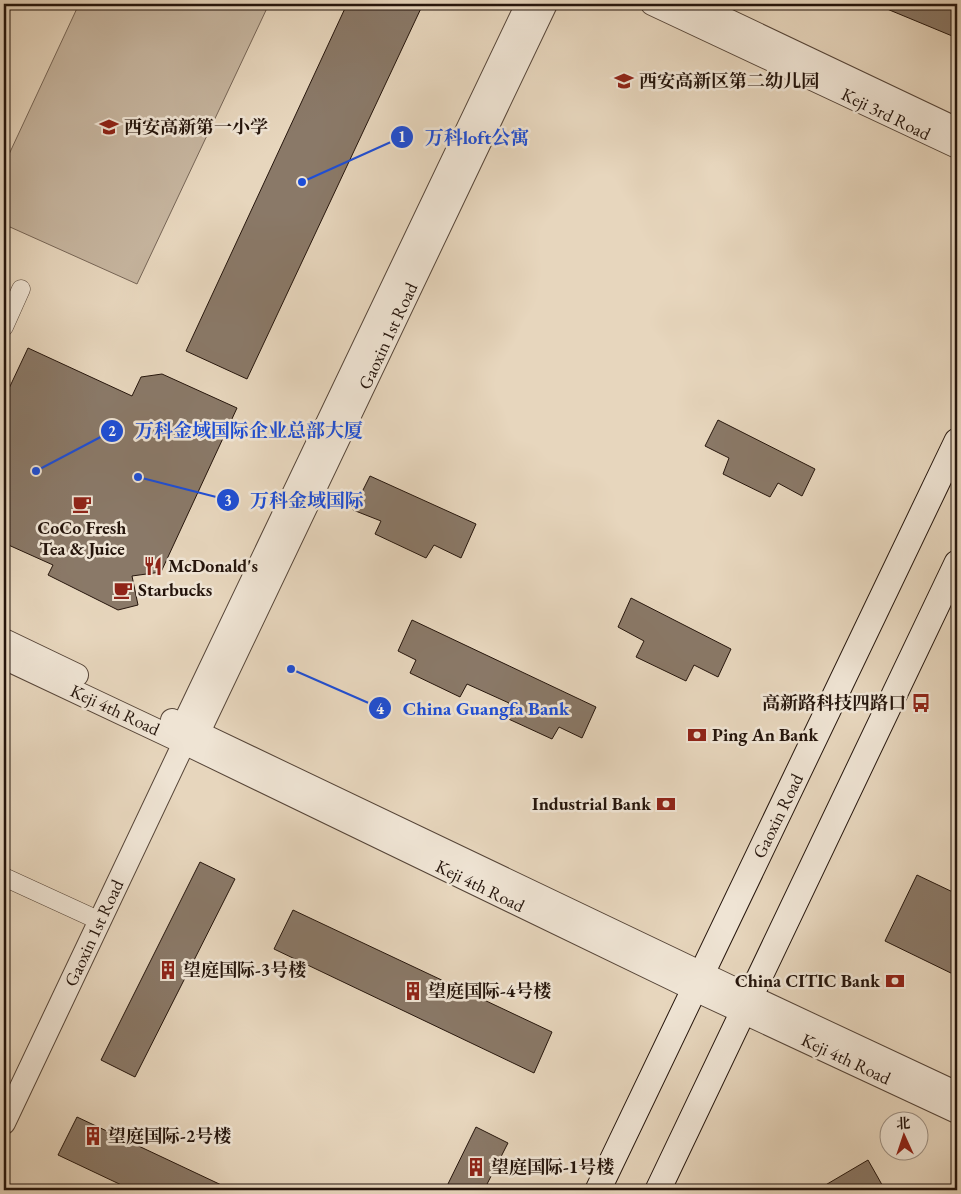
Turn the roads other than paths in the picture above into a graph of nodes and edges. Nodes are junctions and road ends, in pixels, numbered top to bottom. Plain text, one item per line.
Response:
1 (527, 4) edge
2 (546, 4) edge
3 (652, 4) edge
4 (694, 4) edge
5 (957, 129) edge
6 (957, 148) edge
7 (21, 289) dead end
8 (4, 327) edge
9 (957, 441) edge
10 (957, 563) edge
11 (4, 640) edge
12 (4, 658) edge
13 (189, 733) junction
14 (4, 877) edge
15 (100, 921) junction
16 (699, 982) junction
17 (746, 1003) junction
18 (957, 1093) edge
19 (957, 1112) edge
20 (4, 1123) edge
21 (598, 1190) edge
22 (658, 1190) edge

1 - 13 street, Gaoxin 1st Road
2 - 13 street, Gaoxin 1st Road
3 - 6 street, Keji 3rd Road
4 - 5 street, Keji 3rd Road
7 - 8 street
9 - 16 main road, Gaoxin Road
10 - 17 main road
11 - 13 street, Keji 4th Road
12 - 13 street, Keji 4th Road
13 - 15 street, Gaoxin 1st Road
13 - 16 street, Keji 4th Road
14 - 15 street
15 - 20 street, Gaoxin 1st Road
16 - 17 street, Keji 4th Road
16 - 21 main road, Gaoxin Road
17 - 18 street, Keji 4th Road
17 - 19 street, Keji 4th Road
17 - 22 main road

